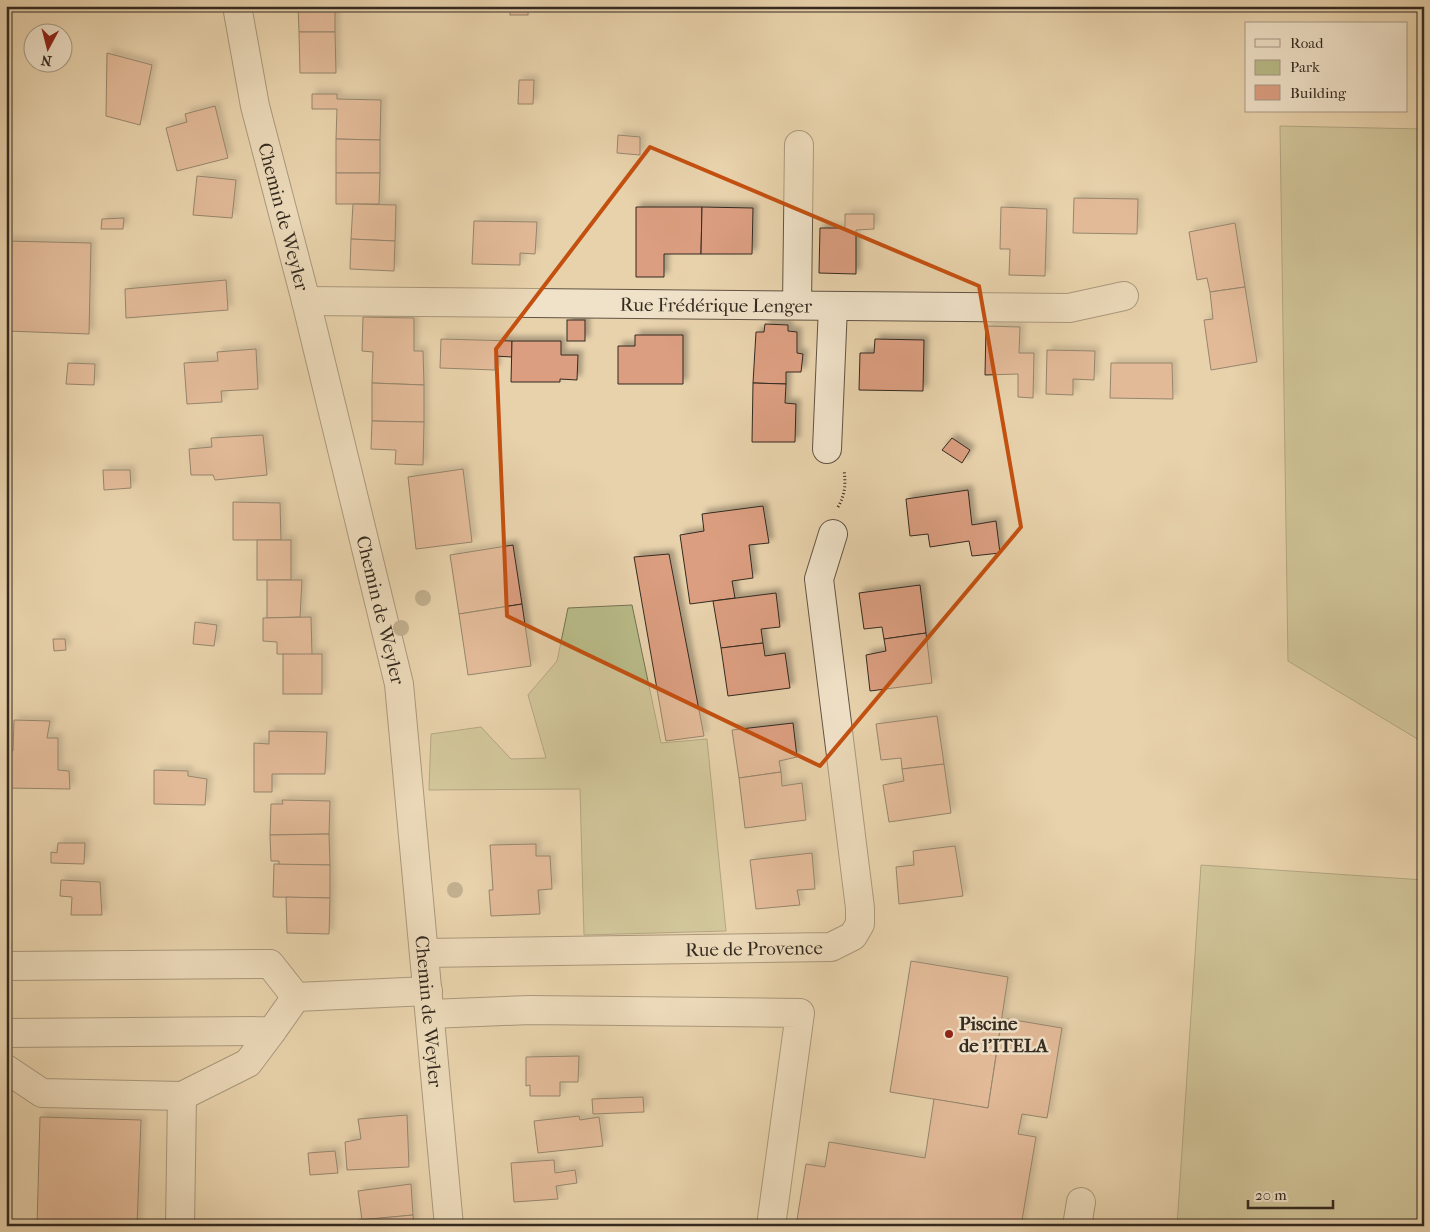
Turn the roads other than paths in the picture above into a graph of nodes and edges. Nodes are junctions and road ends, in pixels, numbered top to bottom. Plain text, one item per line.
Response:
1 (237, 6) edge
2 (799, 145) dead end
3 (1124, 296) dead end
4 (306, 301) junction
5 (797, 305) junction
6 (833, 306) junction
7 (827, 449) road end
8 (832, 534) road end
9 (424, 953) junction
10 (6, 966) edge
11 (296, 997) junction
12 (429, 1003) junction
13 (272, 1031) junction
14 (6, 1033) edge
15 (6, 1069) edge
16 (182, 1096) junction
17 (180, 1226) edge
18 (449, 1226) edge
19 (771, 1226) edge

1 - 4 street, Chemin de Weyler
2 - 5 street
3 - 6 street, Rue Frédérique Lenger
4 - 5 street, Rue Frédérique Lenger
4 - 9 street, Chemin de Weyler
5 - 6 street, Rue Frédérique Lenger
6 - 7 street
8 - 9 street, Rue de Provence
9 - 12 street, Chemin de Weyler
10 - 11 street
11 - 12 street
11 - 13 street
12 - 18 street, Chemin de Weyler
12 - 19 street
13 - 14 street
13 - 16 street
15 - 16 street
16 - 17 street

